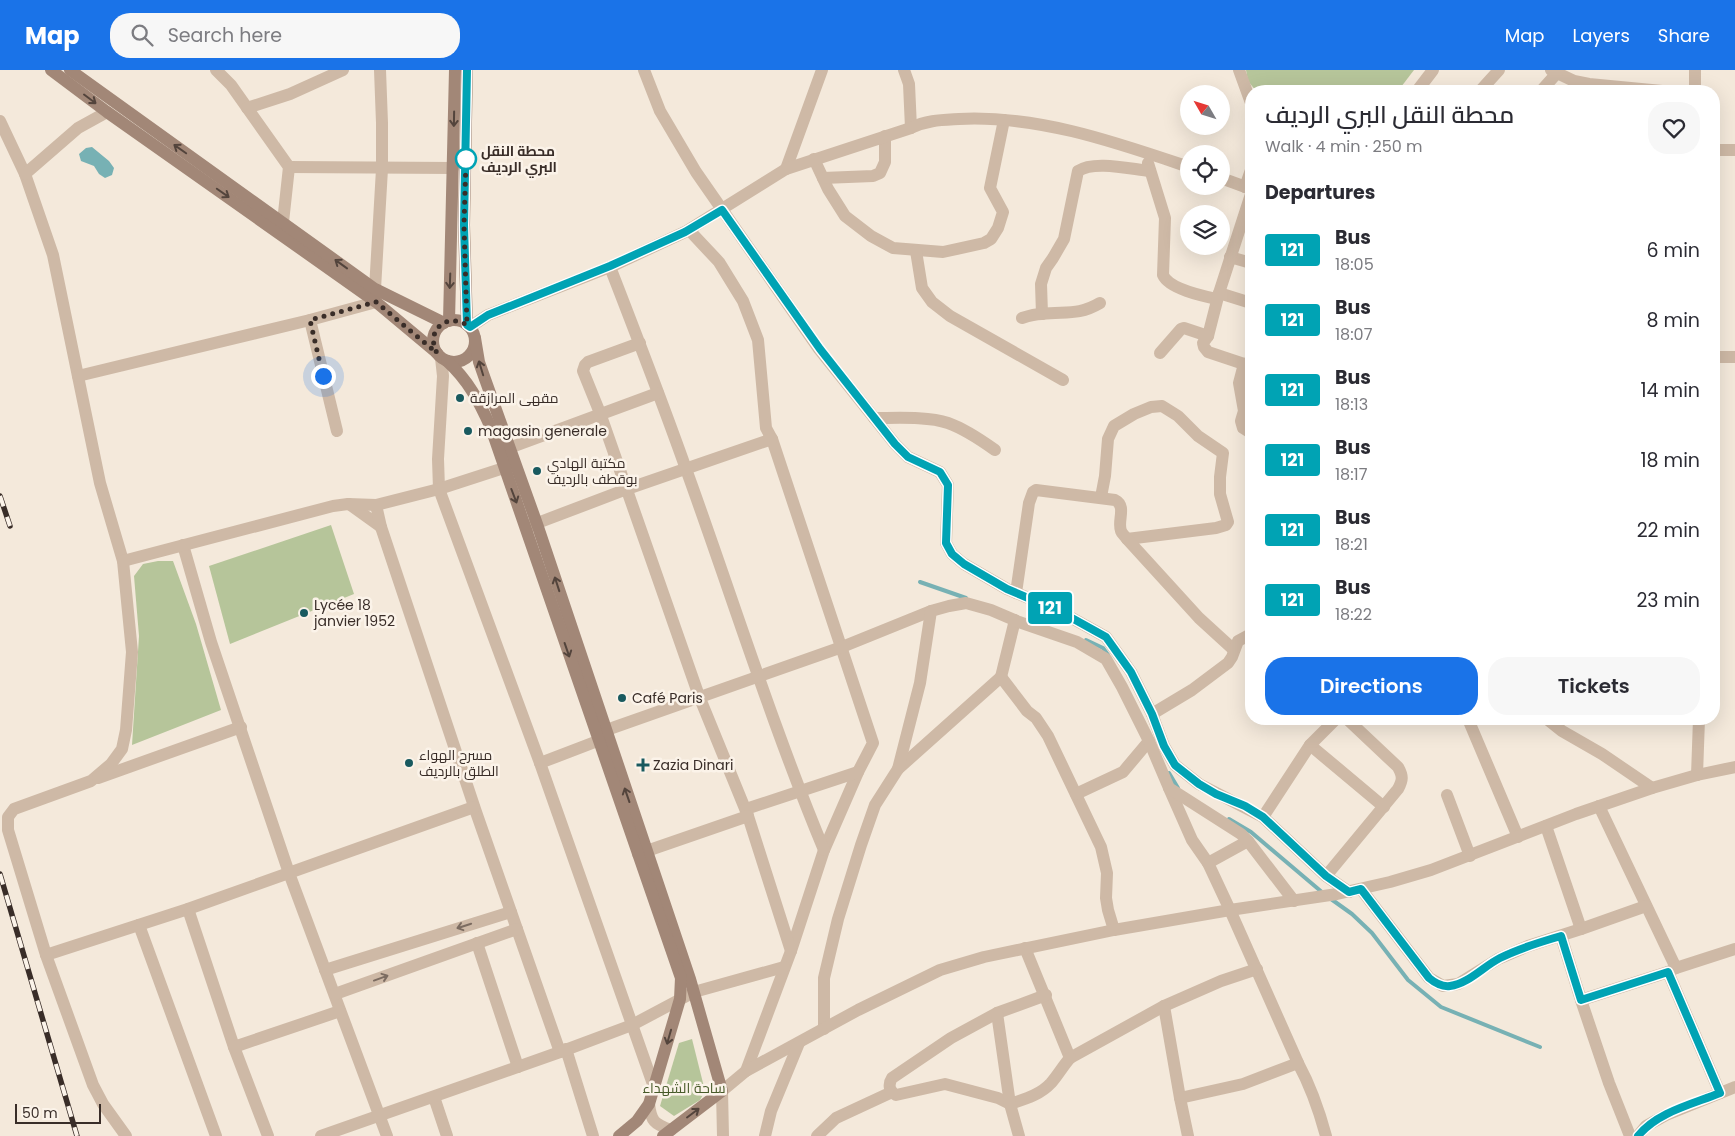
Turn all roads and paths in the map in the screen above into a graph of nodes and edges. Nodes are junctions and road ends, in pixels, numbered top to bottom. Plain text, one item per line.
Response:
1 (51, 70) edge
2 (70, 70) edge
3 (216, 70) edge
4 (343, 70) edge
5 (380, 70) edge
6 (455, 70) edge
7 (467, 70) edge
8 (644, 70) edge
9 (822, 70) edge
10 (904, 70) edge
11 (1239, 70) edge
12 (1433, 70) edge
13 (1499, 70) edge
14 (1695, 70) edge
15 (1561, 72) edge
16 (1422, 85) edge
17 (1485, 85) edge
18 (1547, 85) edge
19 (1599, 85) edge
20 (1695, 85) edge
21 (1245, 87) edge
22 (247, 108) junction
23 (108, 112) junction
24 (1004, 120) junction
25 (0, 121) edge
26 (912, 128) junction
27 (885, 136) junction
28 (1720, 150) edge
29 (1735, 150) edge
30 (1146, 152) junction
31 (814, 159) junction
32 (1180, 164) edge
33 (289, 167) junction
34 (453, 168) junction
35 (786, 168) junction
36 (382, 169) junction
37 (1150, 171) junction
38 (25, 174) junction
39 (823, 178) junction
40 (1230, 182) edge
41 (1245, 188) edge
42 (1245, 204) edge
43 (722, 210) junction
44 (283, 222) junction
45 (691, 229) junction
46 (916, 251) junction
47 (1230, 257) junction
48 (1245, 261) edge
49 (610, 266) junction
50 (375, 295) junction
51 (1218, 296) junction
52 (1245, 302) edge
53 (1100, 303) dead end
54 (1042, 314) junction
55 (1022, 318) dead end
56 (310, 320) junction
57 (447, 322) junction
58 (471, 330) junction
59 (1208, 336) junction
60 (640, 343) junction
61 (1160, 353) dead end
62 (442, 357) junction
63 (1720, 357) edge
64 (1735, 358) edge
65 (1245, 363) edge
66 (1245, 370) edge
67 (78, 376) junction
68 (1062, 380) dead end
69 (658, 393) junction
70 (600, 413) junction
71 (874, 418) junction
72 (1245, 429) edge
73 (337, 431) dead end
74 (772, 438) junction
75 (504, 449) junction
76 (995, 450) dead end
77 (510, 466) junction
78 (686, 468) junction
79 (440, 489) junction
80 (627, 489) junction
81 (1101, 497) junction
82 (348, 504) junction
83 (376, 505) junction
84 (531, 525) junction
85 (381, 527) junction
86 (1127, 538) junction
87 (183, 545) junction
88 (123, 561) junction
89 (1016, 593) junction
90 (931, 611) junction
91 (1015, 620) junction
92 (1245, 637) edge
93 (842, 646) junction
94 (1234, 650) junction
95 (757, 676) junction
96 (1002, 677) junction
97 (699, 696) junction
98 (1152, 714) junction
99 (1330, 725) edge
100 (1354, 725) edge
101 (1471, 725) edge
102 (1555, 725) edge
103 (1700, 725) edge
104 (241, 727) junction
105 (602, 735) junction
106 (1149, 741) junction
107 (1310, 745) junction
108 (540, 763) junction
109 (1735, 767) edge
110 (898, 769) junction
111 (858, 772) junction
112 (1698, 775) junction
113 (91, 781) junction
114 (1169, 788) junction
115 (1652, 788) junction
116 (799, 791) junction
117 (1076, 794) junction
118 (1447, 795) dead end
119 (1599, 806) junction
120 (474, 807) junction
121 (1384, 807) junction
122 (747, 812) junction
123 (1263, 817) junction
124 (1546, 826) junction
125 (1518, 838) junction
126 (1248, 841) junction
127 (824, 850) junction
128 (642, 853) junction
129 (1470, 856) junction
130 (1208, 863) junction
131 (289, 873) junction
132 (1326, 876) junction
133 (1349, 891) junction
134 (1298, 900) junction
135 (1646, 906) junction
136 (188, 909) junction
137 (1230, 910) junction
138 (511, 912) junction
139 (139, 925) junction
140 (517, 929) junction
141 (1582, 929) junction
142 (1114, 930) junction
143 (1561, 936) junction
144 (412, 943) junction
145 (477, 943) junction
146 (1025, 948) junction
147 (1735, 950) edge
148 (791, 951) junction
149 (46, 955) junction
150 (420, 964) junction
151 (784, 967) junction
152 (1257, 969) junction
153 (325, 970) junction
154 (1672, 970) junction
155 (694, 992) junction
156 (335, 994) junction
157 (1046, 995) junction
158 (680, 999) junction
159 (1581, 1000) junction
160 (1164, 1006) junction
161 (340, 1011) junction
162 (997, 1012) junction
163 (632, 1025) junction
164 (824, 1030) junction
165 (795, 1045) junction
166 (234, 1047) junction
167 (563, 1051) junction
168 (1070, 1058) junction
169 (1298, 1063) junction
170 (518, 1067) junction
171 (746, 1071) junction
172 (654, 1087) junction
173 (1735, 1087) edge
174 (722, 1091) junction
175 (892, 1092) junction
176 (1720, 1093) junction
177 (434, 1097) junction
178 (1180, 1098) junction
179 (649, 1104) junction
180 (1010, 1104) junction
181 (380, 1116) junction
182 (667, 1133) edge
183 (126, 1136) edge
184 (216, 1136) edge
185 (268, 1136) edge
186 (321, 1136) edge
187 (387, 1136) edge
188 (447, 1136) edge
189 (593, 1136) edge
190 (619, 1136) edge
191 (723, 1136) edge
192 (765, 1136) edge
193 (817, 1136) edge
194 (1019, 1136) edge
195 (1188, 1136) edge
196 (1326, 1136) edge
197 (1630, 1136) edge
198 (1638, 1136) edge

1 -> 23 main road
44 -> 2 main road
3 - 22 street
4 - 22 street
5 - 36 street
6 -> 34 main road
7 - 58 main road
8 - 43 street
9 - 35 street
10 - 26 street
11 - 21 street
12 - 16 street
13 - 17 street
14 - 20 street
15 - 18 street
15 - 19 street
22 - 33 street
23 - 38 street
23 -> 50 main road
24 - 26 street
24 - 30 street
24 - 46 street
25 - 38 street
26 - 27 street
27 - 31 street
27 - 39 street
28 - 29 street
30 - 32 street
30 - 37 street
31 - 35 street
31 - 39 street
33 - 36 street
33 - 44 street
34 - 36 street
34 -> 57 main road
35 - 43 street
36 - 50 street
37 - 51 street
37 - 54 street
38 - 67 street
39 - 46 street
40 - 41 street
42 - 47 street
43 - 45 street
43 - 71 street
50 -> 44 main road
45 - 49 street
45 - 74 street
46 - 68 street
47 - 48 street
47 - 51 street
49 - 58 street
49 - 60 street
50 - 56 street
50 - 57 main road
50 - 62 main road
51 - 52 street
51 - 59 street
53 - 54 street
54 - 55 street
56 - 67 street
56 - 73 street
57 - 58 main road
57 - 62 main road
58 - 62 main road
75 -> 58 main road
59 - 61 street
59 - 65 street
60 - 69 street
60 - 70 street
62 - 75 main road
62 - 79 street
63 - 64 street
66 - 72 street
67 - 88 street
69 - 70 street
69 - 78 street
70 - 75 street
70 - 80 street
71 - 76 street
71 - 89 street
74 - 78 street
74 - 93 street
75 - 77 main road
77 - 79 street
77 - 84 main road
78 - 80 street
78 - 95 street
79 - 83 street
79 - 108 street
80 - 84 street
80 - 97 street
81 - 86 street
81 - 86 street
81 - 89 street
82 - 83 street
82 - 85 street
82 - 87 street
83 - 85 street
84 - 105 main road
85 - 120 street
86 - 94 street
87 - 88 street
87 - 104 street
88 - 113 street
89 - 98 street
90 - 91 street
90 - 93 street
90 - 110 street
91 - 96 street
91 - 106 street
92 - 94 street
93 - 95 street
93 - 111 street
94 - 98 street
95 - 97 street
95 - 116 street
96 - 110 street
96 - 117 street
97 - 105 street
97 - 122 street
98 - 123 street
99 - 107 street
100 - 121 street
101 - 125 street
102 - 115 street
103 - 112 street
104 - 113 street
104 - 131 street
105 - 108 street
105 - 128 main road
106 - 114 street
106 - 117 street
107 - 121 street
107 - 123 street
108 - 163 street
109 - 112 street
110 - 164 street
111 - 116 street
111 - 127 street
112 - 115 street
113 - 149 street
114 - 126 street
114 - 130 street
115 - 119 street
116 - 122 street
116 - 127 street
117 - 142 street
118 - 129 street
119 - 124 street
119 - 135 street
120 - 131 street
120 - 138 street
121 - 132 street
122 - 128 street
122 - 148 street
123 - 132 street
124 - 125 street
124 - 141 street
125 - 129 street
126 - 130 street
126 - 134 street
127 - 148 street
128 - 155 main road
128 - 158 main road
129 - 133 street
130 - 137 street
131 - 136 street
131 - 153 street
132 - 133 street
133 - 134 street
133 - 143 street
134 - 137 street
135 - 141 street
135 - 154 street
136 - 139 street
136 - 166 street
137 - 142 street
137 - 152 street
138 - 140 street
138 -> 144 street
139 - 149 street
139 - 184 street
140 - 145 street
140 - 167 street
141 - 143 street
142 - 146 street
143 - 159 street
144 - 150 street
144 - 153 street
145 - 150 street
145 - 170 street
146 - 157 street
146 - 164 street
147 - 154 street
148 - 151 street
149 - 183 street
156 -> 150 street
151 - 155 street
151 - 171 street
152 - 160 street
152 - 169 street
153 - 156 street
154 - 159 street
154 - 176 street
155 - 158 street
155 - 174 main road
156 - 161 street
157 - 162 street
157 - 168 street
158 - 163 street
158 -> 172 main road
159 - 197 street
160 - 168 street
160 - 178 street
161 - 166 street
161 - 181 street
162 - 175 street
162 - 180 street
163 - 167 street
163 - 172 street
164 - 165 street
165 - 171 street
165 - 192 street
166 - 185 street
167 - 170 street
167 - 189 street
168 - 180 street
169 - 178 street
169 - 196 street
170 - 177 street
171 - 174 street
172 - 179 main road
173 - 176 street
182 -> 174 main road
174 - 191 street
175 - 180 street
175 - 193 street
176 - 198 street
177 - 181 street
177 - 188 street
178 - 195 street
179 - 182 street
179 - 190 main road
180 - 194 street
181 - 186 street
181 - 187 street

